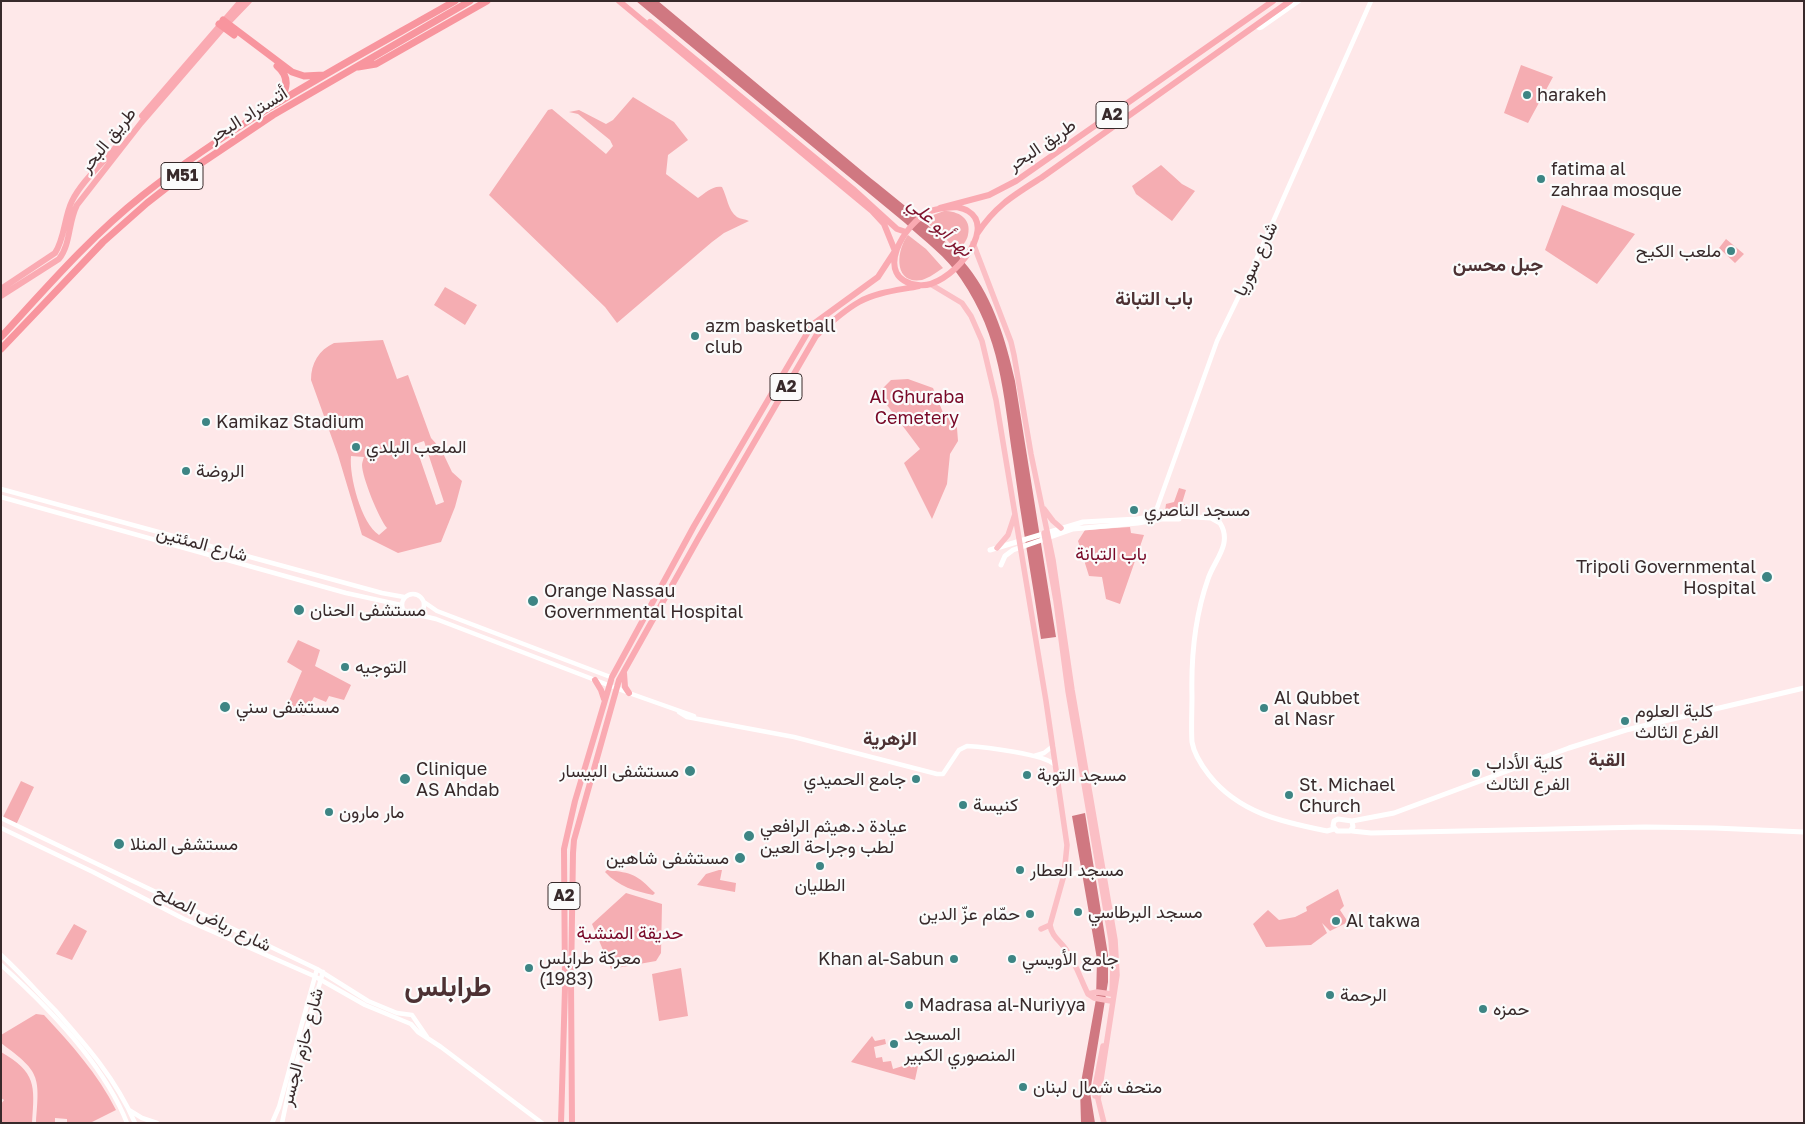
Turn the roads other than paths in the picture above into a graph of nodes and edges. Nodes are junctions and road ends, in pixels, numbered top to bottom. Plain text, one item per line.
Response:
1 (241, 1) edge
2 (249, 1) edge
3 (454, 1) edge
4 (470, 1) edge
5 (487, 1) edge
6 (619, 1) edge
7 (625, 1) edge
8 (1273, 1) edge
9 (1290, 1) edge
10 (1299, 1) edge
11 (1371, 1) edge
12 (223, 24) junction
13 (1256, 26) junction
14 (356, 67) junction
15 (327, 74) junction
16 (278, 103) junction
17 (940, 208) junction
18 (906, 232) junction
19 (977, 234) junction
20 (973, 243) junction
21 (895, 251) junction
22 (932, 285) junction
23 (919, 286) junction
24 (1, 289) edge
25 (1, 296) edge
26 (1, 337) edge
27 (1, 349) edge
28 (792, 359) junction
29 (799, 364) junction
30 (1, 489) edge
31 (1, 497) edge
32 (57, 504) junction
33 (1041, 504) junction
34 (54, 512) junction
35 (1016, 512) junction
36 (1153, 518) junction
37 (1061, 528) junction
38 (1044, 536) junction
39 (1023, 544) junction
40 (997, 548) junction
41 (990, 550) dead end
42 (1001, 565) dead end
43 (318, 576) junction
44 (316, 584) junction
45 (404, 597) junction
46 (424, 602) junction
47 (401, 605) junction
48 (419, 614) junction
49 (624, 671) junction
50 (612, 677) junction
51 (595, 680) junction
52 (619, 680) junction
53 (612, 687) junction
54 (1804, 688) edge
55 (629, 694) junction
56 (604, 701) junction
57 (1053, 746) junction
58 (1034, 756) junction
59 (1055, 764) junction
60 (1, 818) edge
61 (1352, 821) junction
62 (1, 828) edge
63 (1334, 829) junction
64 (1352, 831) junction
65 (1804, 832) edge
66 (44, 838) junction
67 (40, 846) junction
68 (1099, 869) junction
69 (1064, 875) junction
70 (135, 881) junction
71 (130, 891) junction
72 (1050, 926) junction
73 (1041, 929) dead end
74 (272, 948) junction
75 (1, 955) edge
76 (268, 955) junction
77 (1, 964) edge
78 (317, 969) junction
79 (323, 972) junction
80 (314, 976) junction
81 (320, 979) junction
82 (1109, 997) junction
83 (416, 1026) junction
84 (128, 1109) junction
85 (127, 1123) edge
86 (135, 1123) edge
87 (157, 1123) edge
88 (272, 1123) edge
89 (282, 1123) edge
90 (542, 1123) edge
91 (562, 1123) edge
92 (572, 1123) edge
93 (1100, 1123) edge
94 (1104, 1123) edge

1 - 12 highway, طريق البحر
2 - 12 highway, طريق البحر
3 - 15 highway, أتستراد البحر / M51
4 - 14 highway, أتستراد البحر / M51
5 - 14 highway
6 - 21 highway
7 - 18 highway
8 - 17 highway, طريق البحر / A2
9 - 13 highway, طريق البحر / A2
10 - 13 street
11 - 36 street, شارع سوريا
12 - 15 highway
12 - 16 highway
12 - 24 highway, طريق البحر
12 - 25 highway, طريق البحر
13 - 19 highway, طريق البحر / A2
14 - 27 highway, أتستراد البحر / M51
15 - 16 highway, أتستراد البحر / M51
16 - 26 highway, أتستراد البحر / M51
17 - 18 highway, A2
17 - 19 highway, A2
18 - 21 highway, A2
19 - 20 highway, A2
20 - 22 highway, A2
20 - 33 main road
21 - 23 highway
21 - 28 highway, A2
22 - 23 highway, A2
22 - 35 main road
23 - 29 highway, A2
28 - 29 highway
28 - 50 highway, A2
29 - 49 highway, A2
30 - 32 street, شارع المئتين
31 - 34 street, شارع المئتين
32 - 34 street
32 - 43 street, شارع المئتين
33 - 37 main road
33 - 38 main road
34 - 44 street, شارع المئتين
35 - 39 main road
35 - 40 main road
36 - 37 main road
36 - 38 main road
36 - 63 main road
37 - 38 main road
38 - 39 main road
38 - 68 main road
39 - 40 main road
39 - 42 main road
39 - 57 main road
40 - 41 main road
43 - 44 street
43 - 45 street, شارع المئتين
44 - 47 street, شارع المئتين
45 - 46 street
45 - 47 street
46 - 48 street
46 - 50 street
47 - 48 street
48 - 51 street
49 - 52 highway, A2
49 - 55 highway
50 - 52 street
50 - 53 highway, A2
51 - 53 street
51 - 56 highway
52 - 53 highway, A2
53 - 55 street
53 - 56 highway, A2
53 - 92 highway, A2
54 - 61 main road
55 - 58 street
56 - 91 highway, A2
57 - 58 street
57 - 59 main road
58 - 59 street
59 - 69 main road
60 - 66 street, شارع رياض الصلح
61 - 63 main road
61 - 64 main road
62 - 67 street, شارع رياض الصلح
63 - 64 main road
64 - 65 main road
66 - 67 street
66 - 70 street, شارع رياض الصلح
67 - 71 street, شارع رياض الصلح
68 - 69 street
68 - 82 main road
68 - 94 main road
69 - 72 main road
70 - 71 street
70 - 74 street, شارع رياض الصلح
71 - 76 street, شارع رياض الصلح
72 - 73 main road
72 - 82 main road
74 - 76 street
74 - 78 street, شارع رياض الصلح
75 - 84 street
76 - 80 street, شارع رياض الصلح
77 - 85 street
78 - 79 street, شارع رياض الصلح
78 - 80 street, شارع حازم الجسر
79 - 81 street, شارع حازم الجسر
79 - 83 street, شارع رياض الصلح
80 - 81 street, شارع رياض الصلح
80 - 88 street, شارع حازم الجسر
81 - 83 street, شارع رياض الصلح
81 - 89 street, شارع حازم الجسر
82 - 93 main road
83 - 90 street
84 - 86 street
84 - 87 street

